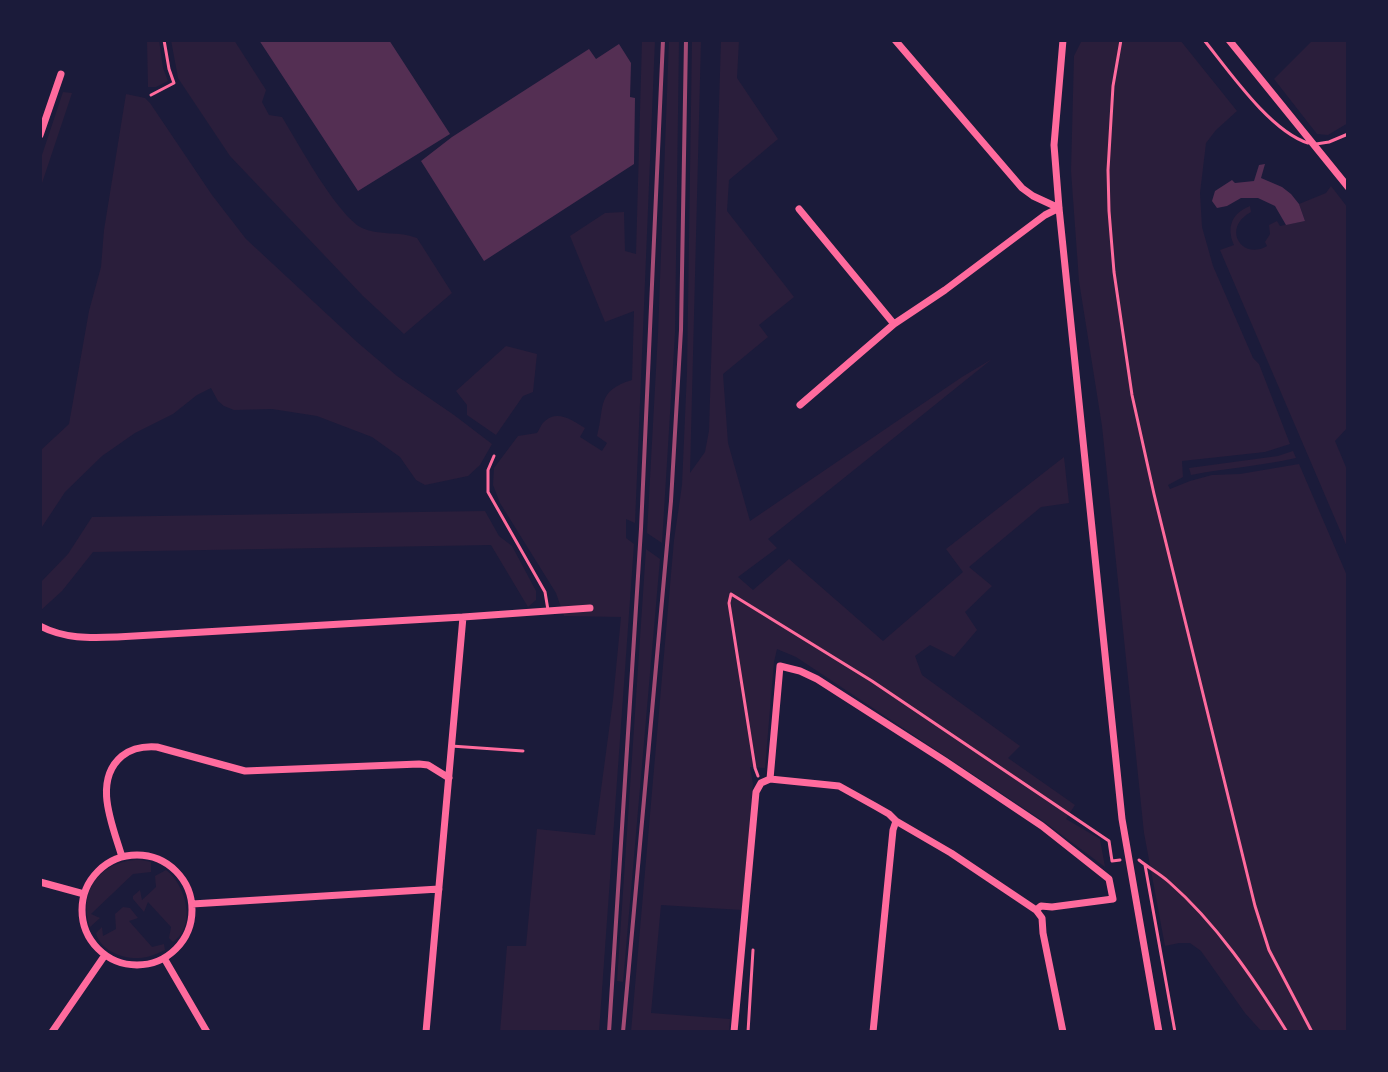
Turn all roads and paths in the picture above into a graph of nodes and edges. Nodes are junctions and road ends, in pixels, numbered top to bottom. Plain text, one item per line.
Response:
1 (164, 40) edge
2 (895, 40) edge
3 (1063, 40) edge
4 (1121, 40) edge
5 (1204, 40) edge
6 (1229, 40) edge
7 (61, 74) dead end
8 (151, 95) dead end
9 (1348, 134) edge
10 (40, 135) edge
11 (1314, 144) junction
12 (1348, 187) edge
13 (1059, 208) junction
14 (799, 209) dead end
15 (894, 324) junction
16 (800, 405) dead end
17 (494, 456) dead end
18 (590, 608) dead end
19 (548, 610) junction
20 (463, 617) junction
21 (40, 626) edge
22 (451, 746) junction
23 (523, 751) dead end
24 (449, 778) junction
25 (770, 779) junction
26 (761, 783) junction
27 (896, 821) junction
28 (122, 857) junction
29 (1128, 859) junction
30 (40, 882) edge
31 (439, 889) junction
32 (84, 894) junction
33 (192, 904) junction
34 (1036, 910) junction
35 (105, 955) junction
36 (164, 958) junction
37 (52, 1032) edge
38 (207, 1032) edge
39 (426, 1032) edge
40 (734, 1032) edge
41 (873, 1032) edge
42 (1063, 1032) edge
43 (1159, 1032) edge
44 (1175, 1032) edge
45 (1287, 1032) edge
46 (1312, 1032) edge

1 - 8 path
2 - 13 street
3 - 13 street
4 - 46 path
5 - 11 lane
6 - 11 street
7 - 10 street
9 - 11 lane
11 - 12 street
13 - 15 street
13 - 29 street
14 - 15 street
15 - 16 street
17 - 19 lane
18 - 19 street
19 - 20 street
20 - 21 street
20 - 22 street
22 - 23 lane
22 - 24 street
24 - 28 street
24 - 31 street
25 - 26 street
25 - 27 street
25 - 34 street
26 - 29 path
26 - 40 street
27 - 34 street
27 - 41 street
28 - 32 street
28 - 33 street
29 - 43 street
30 - 32 street
31 - 33 street
31 - 39 street
32 - 35 street
33 - 36 street
34 - 42 street
35 - 36 street
35 - 37 street
36 - 38 street
44 - 45 path

